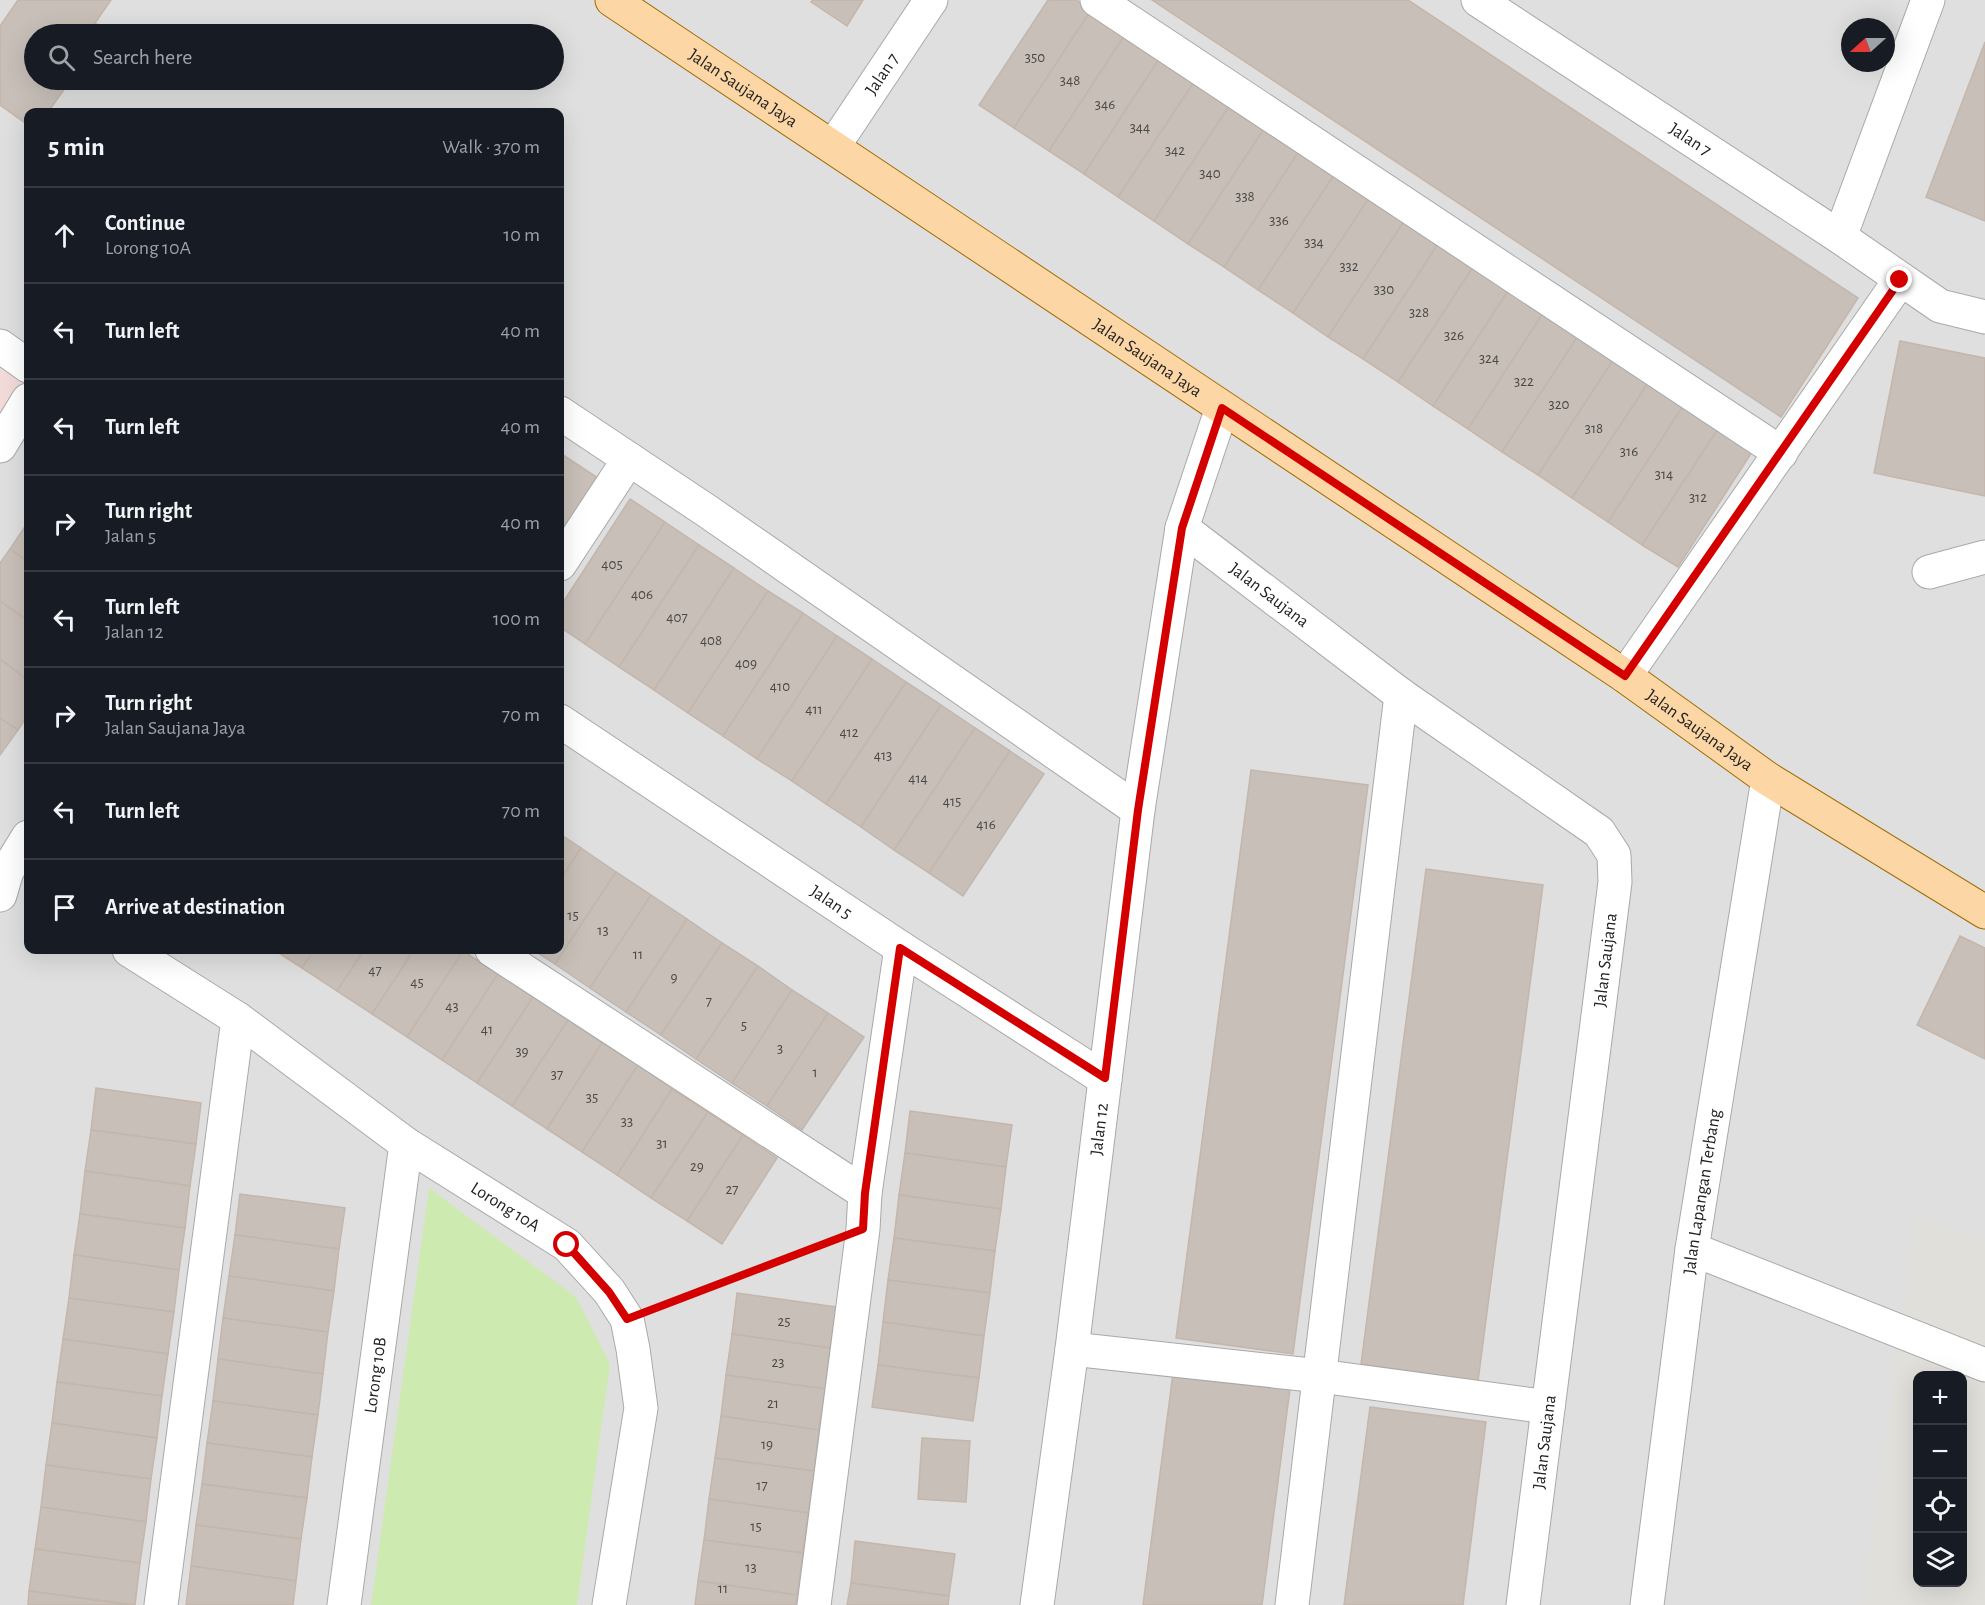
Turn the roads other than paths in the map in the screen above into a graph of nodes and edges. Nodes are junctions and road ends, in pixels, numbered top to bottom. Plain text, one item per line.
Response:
1 (612, 0) edge
2 (931, 0) edge
3 (1097, 0) edge
4 (1478, 0) edge
5 (1928, 0) edge
6 (833, 147) junction
7 (1840, 237) junction
8 (1900, 280) junction
9 (1985, 317) edge
10 (0, 346) edge
11 (24, 363) edge
12 (24, 407) edge
13 (1222, 408) junction
14 (564, 416) edge
15 (0, 446) edge
16 (1781, 453) junction
17 (629, 459) junction
18 (1182, 528) junction
19 (1985, 557) edge
20 (564, 558) edge
21 (1929, 572) dead end
22 (1625, 676) junction
23 (1401, 694) junction
24 (564, 724) edge
25 (1768, 779) junction
26 (1138, 810) junction
27 (24, 849) edge
28 (12, 884) edge
29 (1985, 912) edge
30 (900, 948) junction
31 (135, 954) edge
32 (498, 954) edge
33 (238, 1019) junction
34 (1105, 1078) junction
35 (406, 1144) junction
36 (865, 1193) junction
37 (1692, 1249) junction
38 (1072, 1349) junction
39 (1985, 1365) edge
40 (1320, 1376) junction
41 (1548, 1407) junction
42 (161, 1605) edge
43 (344, 1605) edge
44 (609, 1605) edge
45 (814, 1605) edge
46 (1037, 1605) edge
47 (1292, 1605) edge
48 (1523, 1605) edge
49 (1647, 1605) edge

1 - 6 main road, Jalan Saujana Jaya
2 - 6 street, Jalan 7
3 - 16 street
4 - 7 street, Jalan 7
5 - 7 street
6 - 13 main road, Jalan Saujana Jaya
7 - 8 street, Jalan 7
8 - 9 street, Jalan 7
8 - 16 street
10 - 11 street
12 - 15 street
13 - 18 street, Jalan 12
13 - 22 main road, Jalan Saujana Jaya
14 - 17 street
16 - 22 street
17 - 20 street
17 - 26 street
18 - 23 street, Jalan Saujana
18 - 26 street, Jalan 12
19 - 21 street
22 - 25 main road, Jalan Saujana Jaya
23 - 40 street
23 - 41 street, Jalan Saujana
24 - 30 street, Jalan 5
25 - 29 main road, Jalan Saujana Jaya
25 - 37 street, Jalan Lapangan Terbang
26 - 34 street, Jalan 12
27 - 28 street
30 - 34 street, Jalan 5
30 - 36 street
31 - 33 street, Lorong 10A
32 - 36 street
33 - 35 street, Lorong 10A
33 - 42 street
34 - 38 street, Jalan 12
35 - 43 street, Lorong 10B
35 - 44 street, Lorong 10A
36 - 45 street
37 - 39 street
37 - 49 street, Jalan Lapangan Terbang
38 - 40 street
38 - 46 street, Jalan 12
40 - 41 street
40 - 47 street
41 - 48 street, Jalan Saujana

